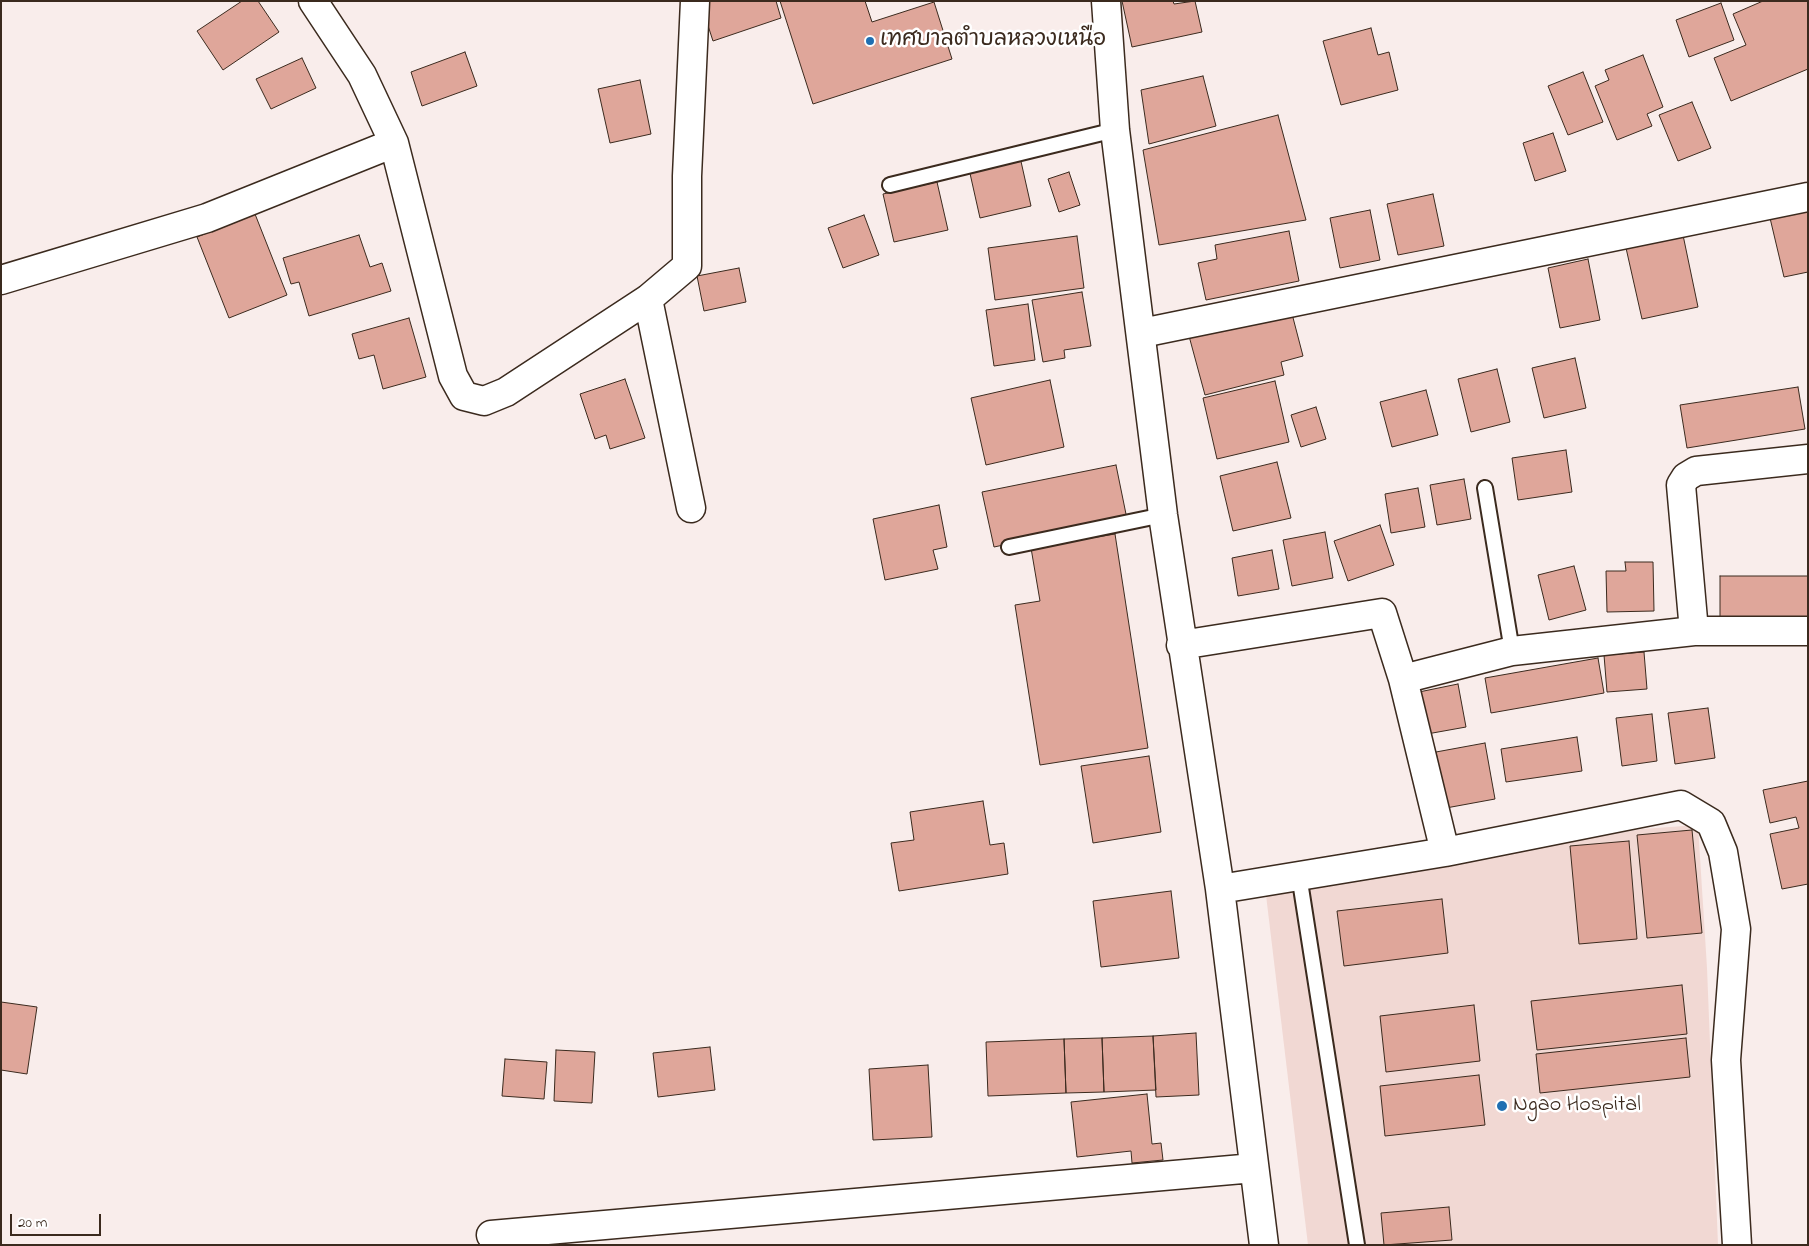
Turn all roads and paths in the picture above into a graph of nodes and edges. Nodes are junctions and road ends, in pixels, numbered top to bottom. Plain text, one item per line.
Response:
1 (314, 1) edge
2 (695, 1) edge
3 (1106, 1) edge
4 (1115, 130) junction
5 (394, 143) junction
6 (890, 185) dead end
7 (1808, 197) edge
8 (1, 280) edge
9 (648, 299) junction
10 (1142, 333) junction
11 (1808, 459) edge
12 (1485, 488) dead end
13 (691, 508) dead end
14 (1163, 515) junction
15 (1009, 547) dead end
16 (1694, 631) junction
17 (1808, 631) edge
18 (1182, 645) junction
19 (1512, 651) junction
20 (1403, 679) junction
21 (1445, 852) junction
22 (1298, 875) junction
23 (1220, 889) junction
24 (1254, 1168) junction
25 (491, 1235) dead end
26 (1264, 1245) edge
27 (1357, 1245) edge
28 (1737, 1245) edge

1 - 5 street
2 - 9 street
3 - 4 street
4 - 6 lane
4 - 10 street
5 - 8 street
5 - 9 street
7 - 10 street
9 - 13 street
10 - 14 street
11 - 16 street
12 - 19 lane
14 - 15 lane
14 - 18 street
16 - 17 street
16 - 19 street
18 - 20 street
18 - 23 street
19 - 20 street
20 - 21 street
21 - 22 street
21 - 28 street
22 - 23 street
22 - 27 lane
23 - 24 street
24 - 25 street
24 - 26 street

